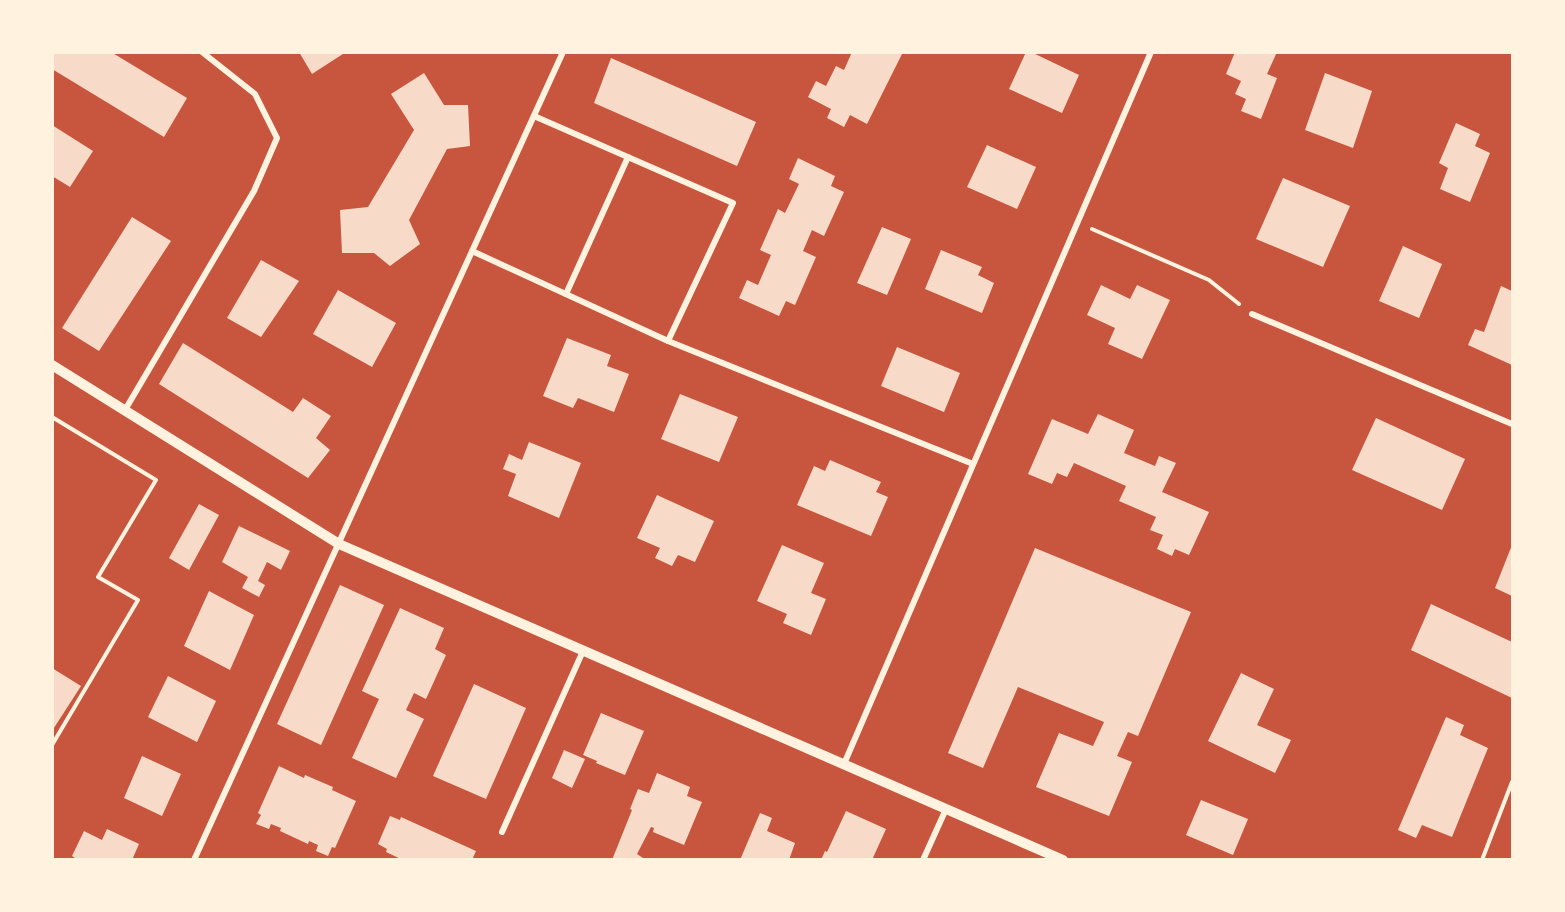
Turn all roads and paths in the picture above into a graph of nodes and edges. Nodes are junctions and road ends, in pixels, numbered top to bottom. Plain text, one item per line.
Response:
1 (202, 52) edge
2 (563, 52) edge
3 (1150, 52) edge
4 (534, 116) junction
5 (628, 157) junction
6 (1077, 223) junction
7 (472, 251) junction
8 (566, 294) junction
9 (1252, 314) joint
10 (668, 341) junction
11 (52, 364) edge
12 (125, 410) junction
13 (52, 417) edge
14 (1512, 423) edge
15 (973, 464) junction
16 (339, 544) junction
17 (583, 651) junction
18 (52, 745) edge
19 (844, 764) junction
20 (1512, 782) edge
21 (946, 809) junction
22 (502, 832) dead end
23 (194, 860) edge
24 (923, 860) edge
25 (1063, 860) edge
26 (1482, 860) edge

1 - 12 street
2 - 4 street
3 - 6 street
4 - 5 street
4 - 7 street
5 - 8 street
5 - 10 street
6 - 9 path
6 - 15 street
7 - 8 street
7 - 16 street
8 - 10 street
9 - 14 street
10 - 15 street
11 - 12 street
12 - 16 street
13 - 18 path
15 - 19 street
16 - 17 street
16 - 23 street
17 - 19 street
17 - 22 street
19 - 21 street
20 - 26 path
21 - 24 street
21 - 25 street

